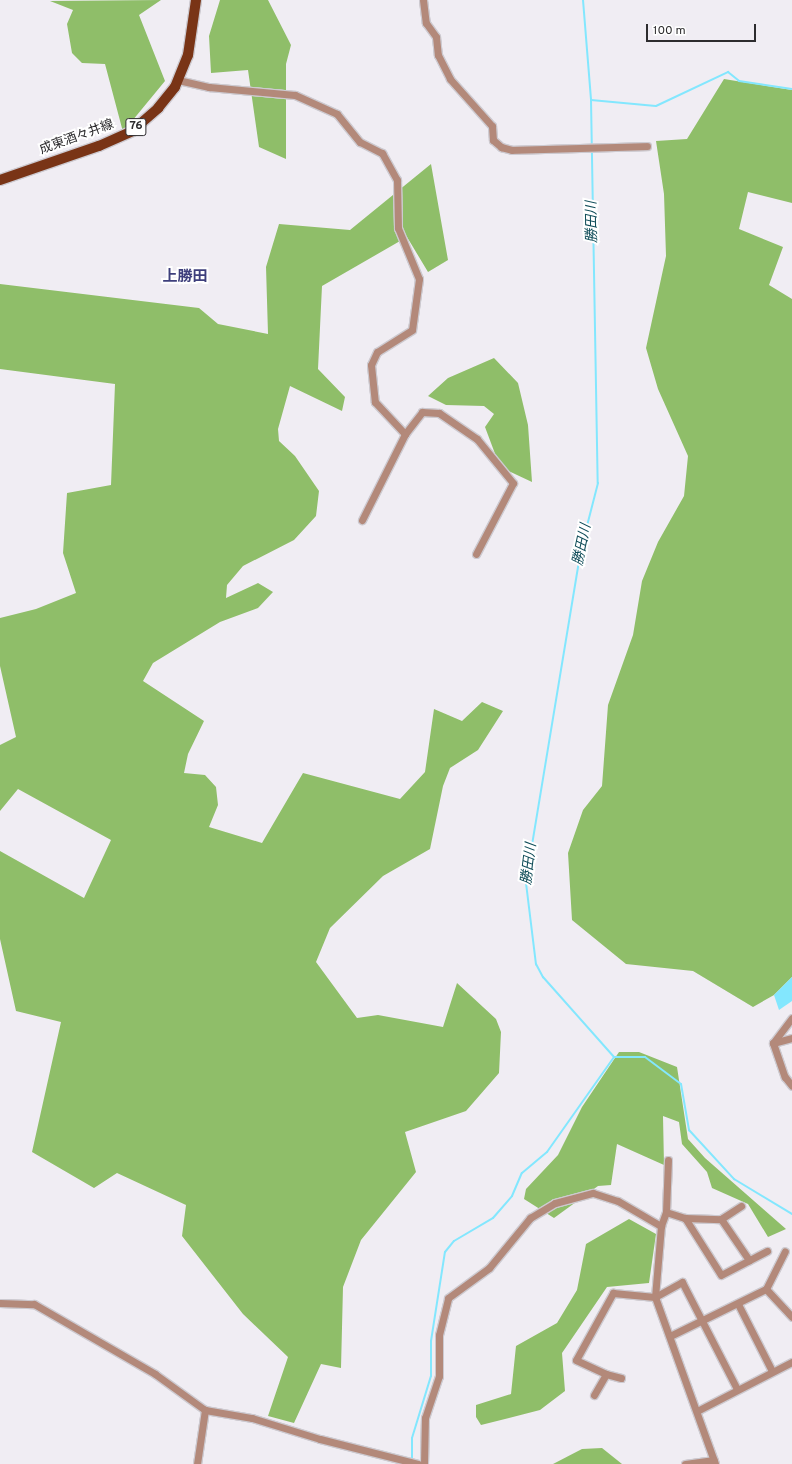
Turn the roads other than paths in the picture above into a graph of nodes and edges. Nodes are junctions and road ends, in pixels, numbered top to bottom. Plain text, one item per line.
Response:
1 (196, 0) edge
2 (423, 0) edge
3 (178, 80) junction
4 (647, 146) dead end
5 (0, 180) edge
6 (405, 434) junction
7 (362, 520) dead end
8 (476, 554) dead end
9 (792, 1018) edge
10 (792, 1038) edge
11 (774, 1043) junction
12 (789, 1077) edge
13 (792, 1086) edge
14 (668, 1160) dead end
15 (741, 1206) dead end
16 (666, 1212) junction
17 (685, 1218) junction
18 (721, 1219) junction
19 (661, 1226) junction
20 (767, 1251) dead end
21 (785, 1251) dead end
22 (749, 1260) junction
23 (766, 1289) junction
24 (655, 1297) junction
25 (0, 1303) edge
26 (738, 1304) junction
27 (792, 1318) edge
28 (702, 1321) junction
29 (670, 1336) junction
30 (792, 1362) edge
31 (772, 1371) junction
32 (606, 1374) junction
33 (621, 1378) dead end
34 (737, 1389) junction
35 (594, 1395) dead end
36 (205, 1410) junction
37 (697, 1411) junction
38 (715, 1462) edge
39 (196, 1464) edge
40 (418, 1464) edge
41 (424, 1464) edge
42 (685, 1464) edge

1 - 3 main road, 成東酒々井線 / 76
2 - 4 street
3 - 5 main road, 成東酒々井線 / 76
3 - 6 street
6 - 7 street
6 - 8 street
9 - 11 street
10 - 11 street
11 - 12 street
12 - 13 street
14 - 16 street
15 - 18 street
16 - 17 street
16 - 19 street
17 - 18 street
17 - 22 street
18 - 22 street
19 - 24 street
19 - 41 street
20 - 22 street
21 - 23 street
23 - 26 street
23 - 27 street
24 - 28 street
24 - 29 street
24 - 32 street
25 - 36 street
26 - 28 street
26 - 31 street
28 - 29 street
28 - 34 street
29 - 37 street
30 - 31 street
31 - 34 street
32 - 33 street
32 - 35 street
34 - 37 street
36 - 39 street
36 - 40 street
37 - 38 street
38 - 42 street

